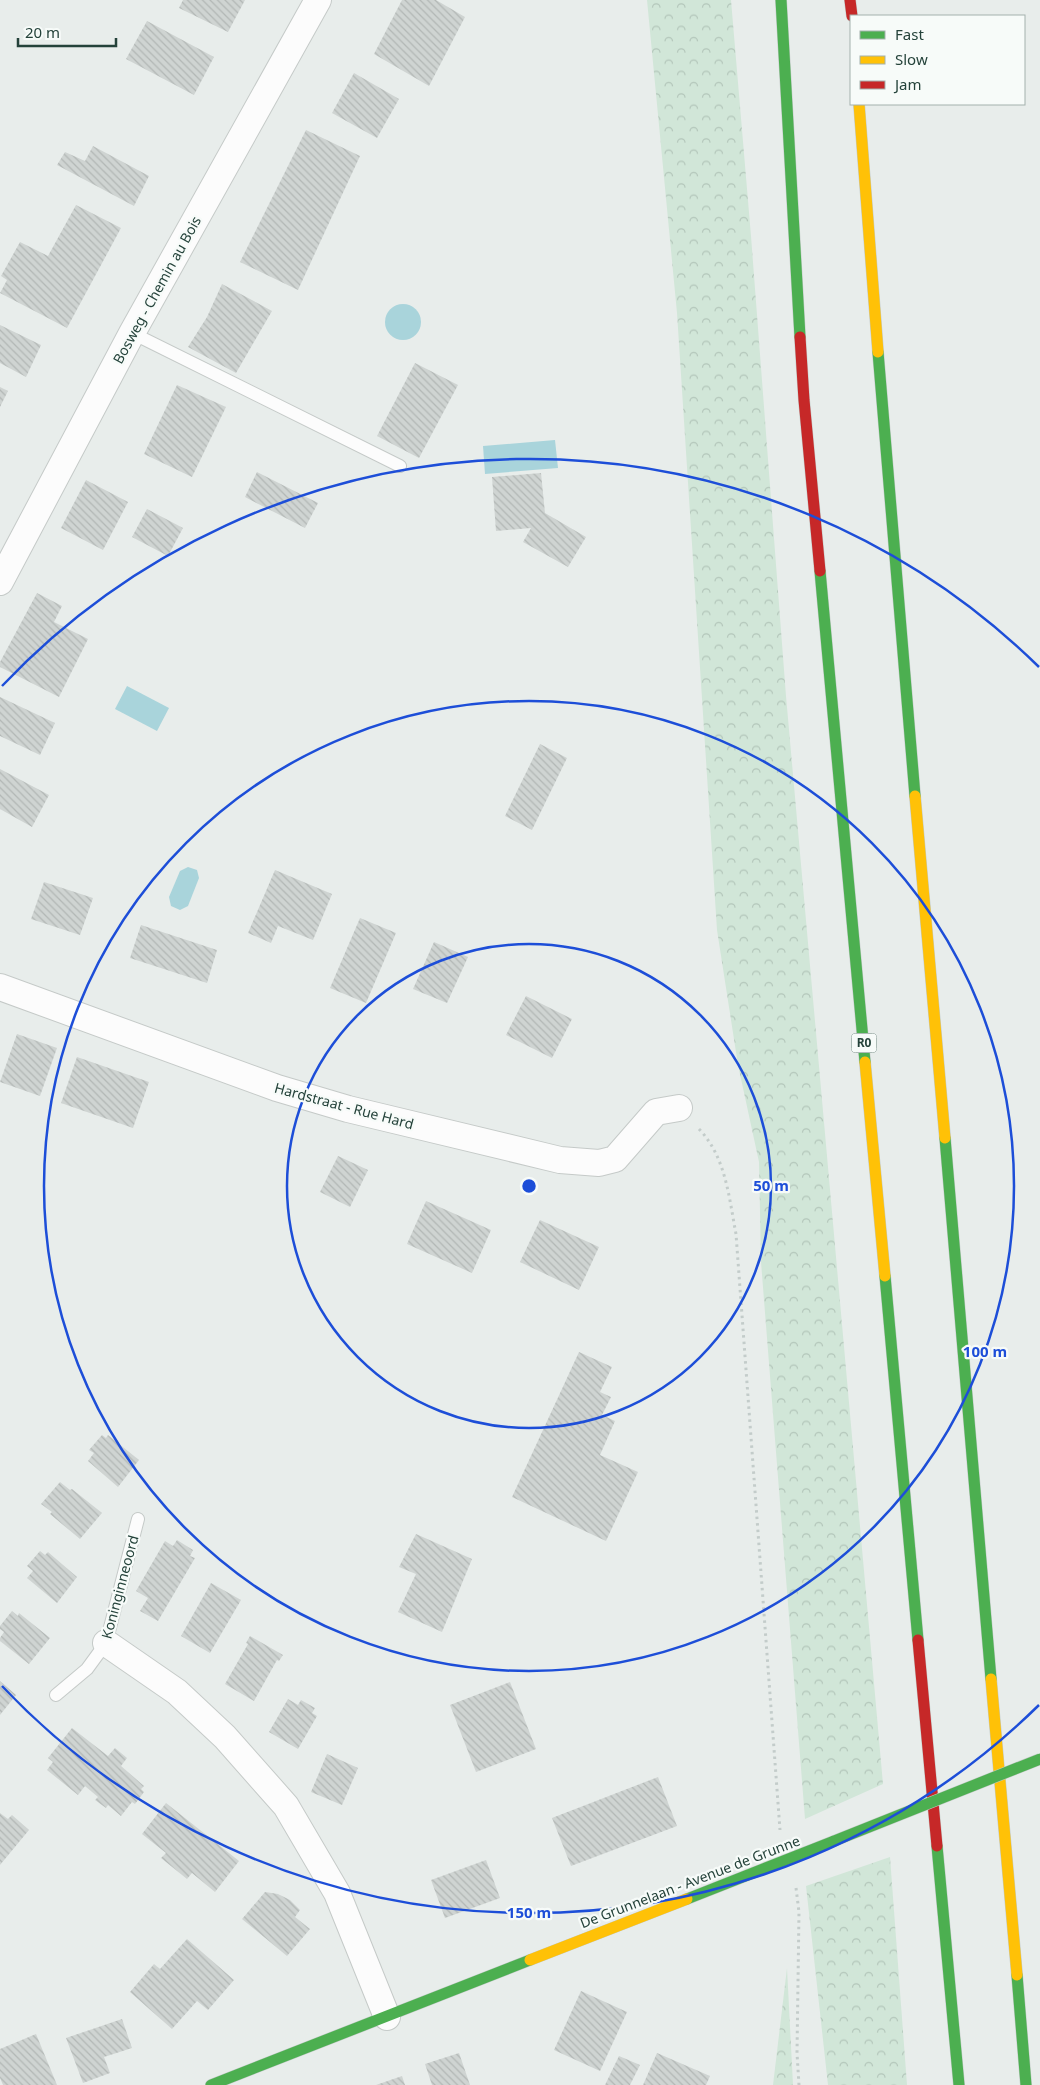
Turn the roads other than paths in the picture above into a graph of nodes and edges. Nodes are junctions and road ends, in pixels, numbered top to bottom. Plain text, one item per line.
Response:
1 (318, 0) edge
2 (781, 0) edge
3 (850, 0) edge
4 (852, 15) edge
5 (858, 105) edge
6 (132, 333) junction
7 (400, 466) dead end
8 (0, 582) edge
9 (0, 987) edge
10 (679, 1108) road end
11 (138, 1518) dead end
12 (106, 1643) junction
13 (56, 1695) dead end
14 (1040, 1759) edge
15 (387, 2017) junction
16 (210, 2085) edge
17 (959, 2085) edge
18 (1026, 2085) edge

1 - 6 street, Bosweg - Chemin au Bois
2 - 17 main road, R0
3 - 4 main road
5 - 18 main road
6 - 7 lane
6 - 8 street, Bosweg - Chemin au Bois
9 - 10 street, Hardstraat - Rue Hard
11 - 12 lane, Koninginneoord
12 - 13 lane, Koninginneoord
12 - 15 street
14 - 15 main road, De Grunnelaan - Avenue de Grunne, bridge
15 - 16 main road, De Grunnelaan - Avenue de Grunne

